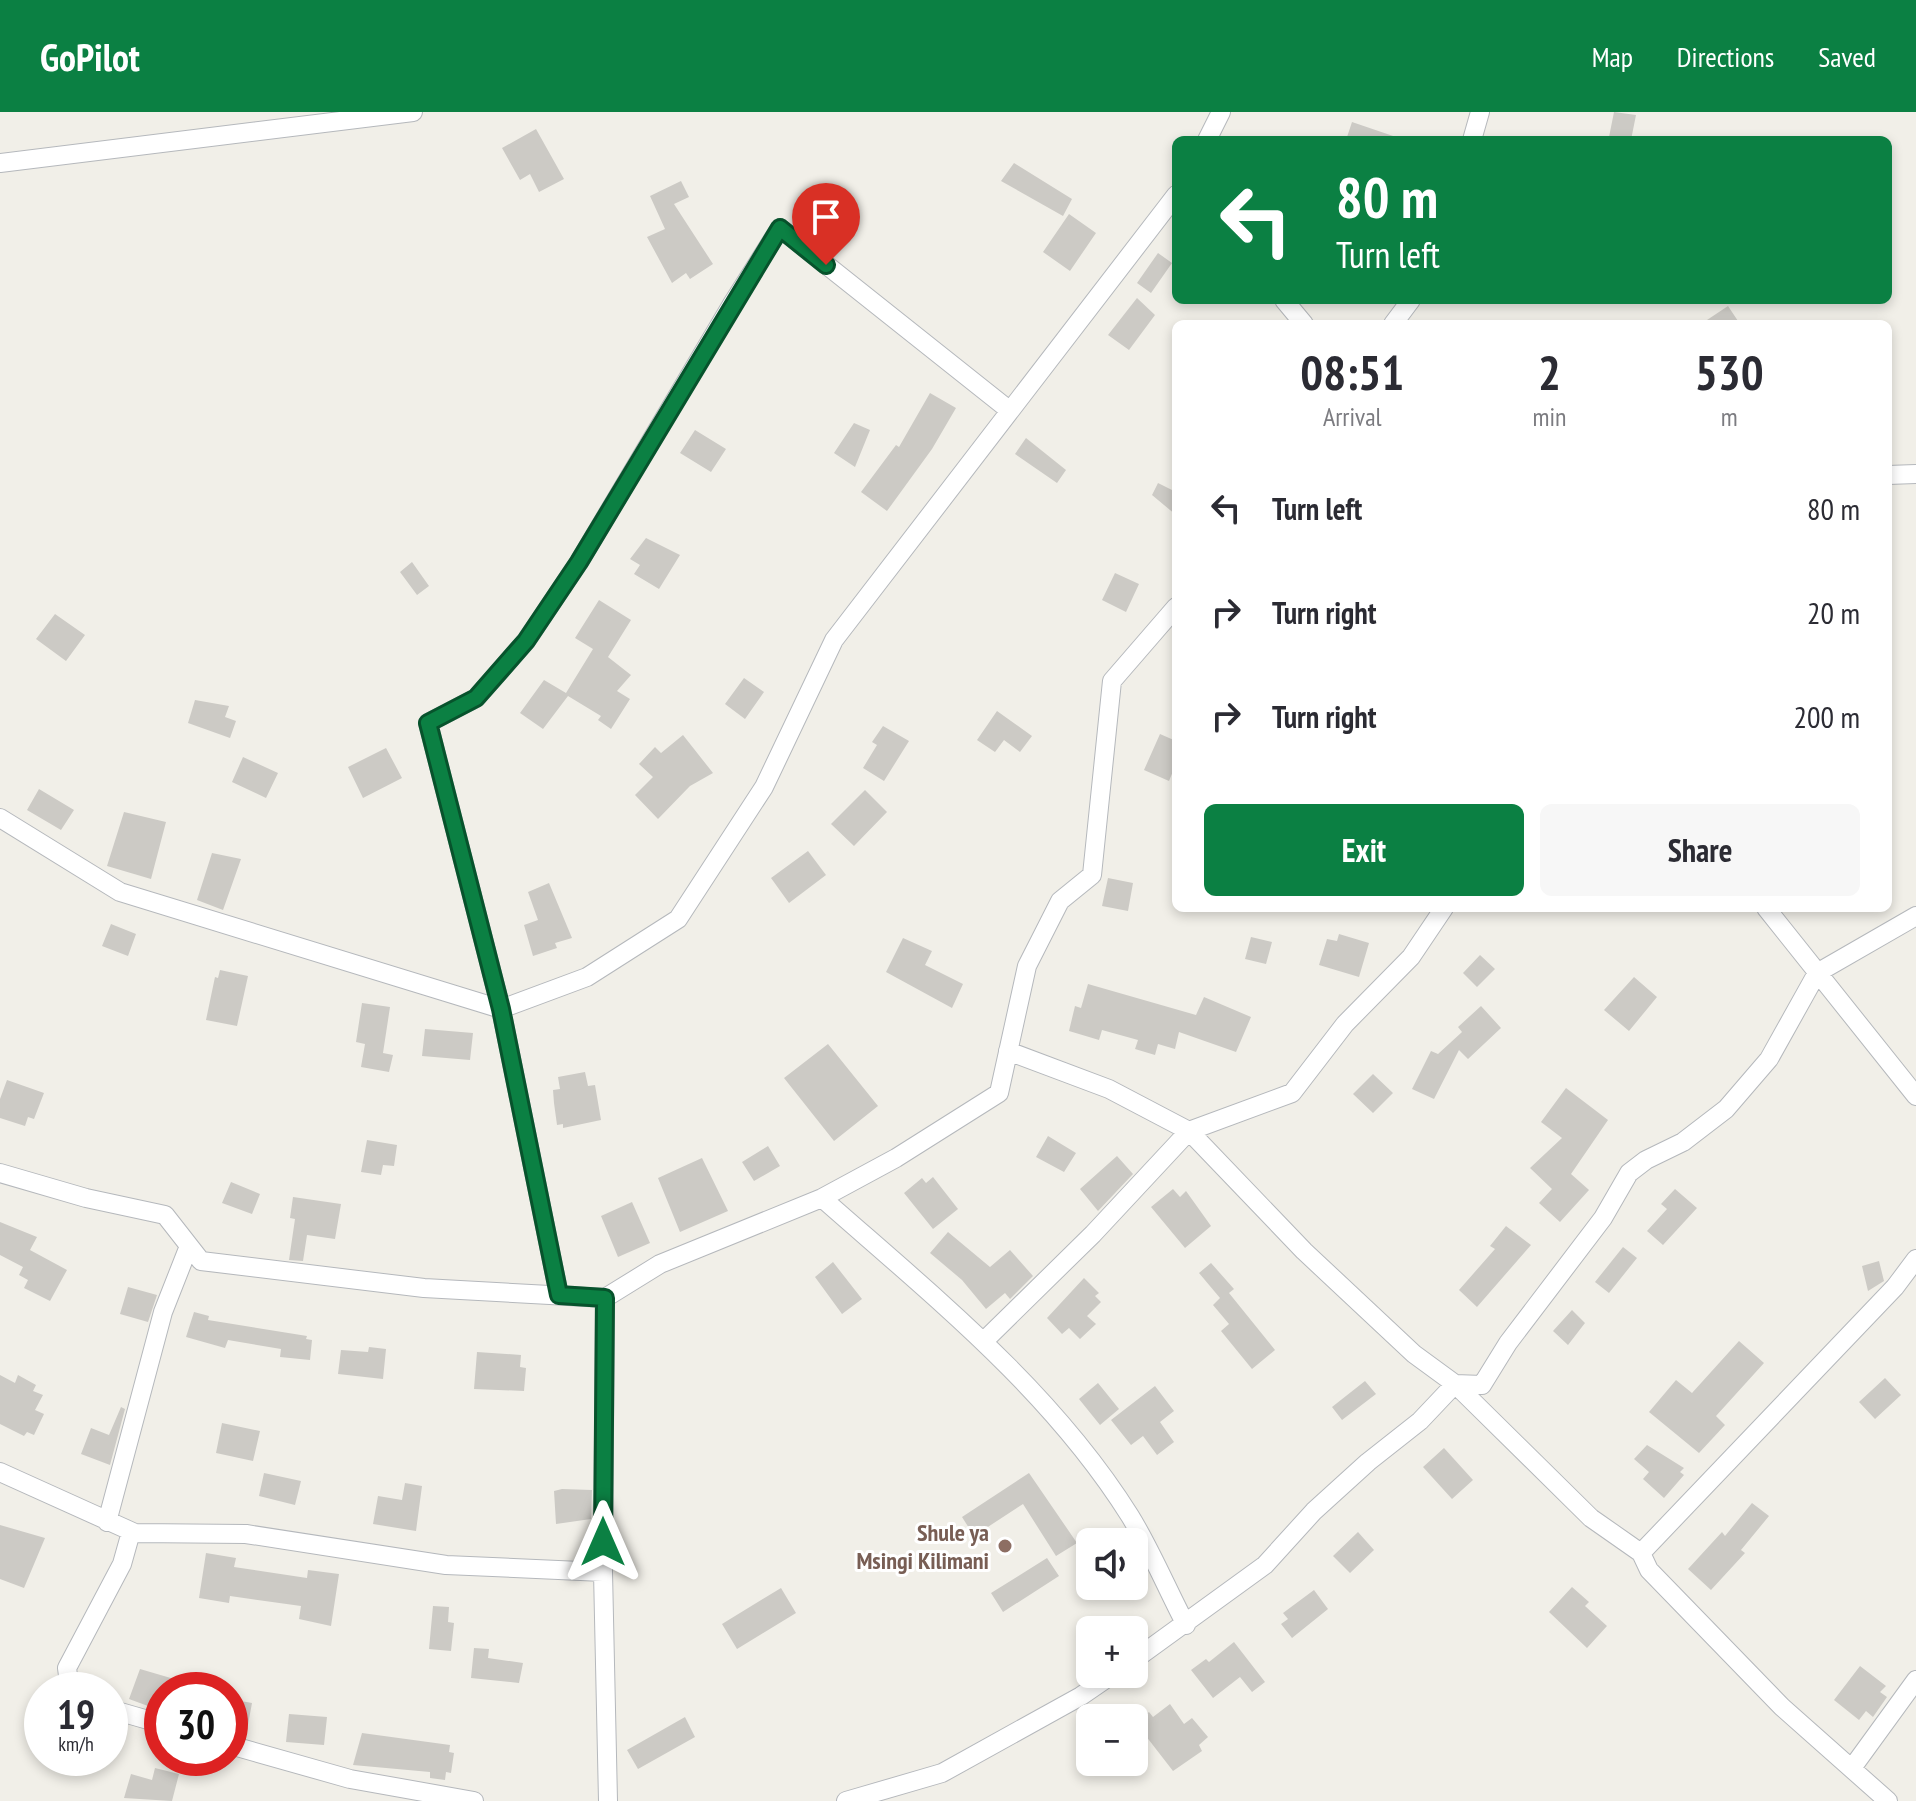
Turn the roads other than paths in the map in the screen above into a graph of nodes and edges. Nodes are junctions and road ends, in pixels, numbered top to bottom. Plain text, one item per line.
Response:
1 (413, 112) edge
2 (1221, 112) edge
3 (1480, 112) edge
4 (1209, 136) edge
5 (1473, 136) edge
6 (0, 163) edge
7 (1172, 200) edge
8 (1287, 304) edge
9 (1301, 320) edge
10 (1009, 410) junction
11 (1916, 474) edge
12 (1892, 475) edge
13 (1172, 612) edge
14 (0, 818) edge
15 (1441, 912) edge
16 (1769, 912) edge
17 (1916, 916) edge
18 (1817, 973) junction
19 (501, 1009) junction
20 (1008, 1051) junction
21 (1916, 1096) edge
22 (1189, 1131) junction
23 (0, 1173) edge
24 (822, 1198) junction
25 (189, 1246) junction
26 (1916, 1259) edge
27 (559, 1295) junction
28 (605, 1298) junction
29 (984, 1341) junction
30 (1455, 1384) junction
31 (0, 1472) edge
32 (107, 1522) junction
33 (131, 1532) junction
34 (1641, 1553) junction
35 (603, 1572) junction
36 (1186, 1625) junction
37 (1148, 1651) edge
38 (68, 1672) edge
39 (1916, 1680) edge
40 (1093, 1688) edge
41 (248, 1750) edge
42 (1852, 1768) junction
43 (474, 1801) edge
44 (608, 1801) edge
45 (846, 1801) edge
46 (1888, 1801) edge

1 - 6 street
2 - 4 street
3 - 5 street
7 - 10 street
8 - 9 street
10 - 19 street
10 - 19 street
11 - 12 street
13 - 20 street
14 - 19 street
15 - 22 street
16 - 18 street
17 - 18 street
18 - 21 street
18 - 30 street
19 - 27 street
20 - 22 street
20 - 24 street
22 - 29 street
22 - 30 street
23 - 25 street
24 - 28 street
24 - 29 street
25 - 27 street
25 - 32 street
26 - 34 street
27 - 28 street
28 - 35 street
29 - 36 street
30 - 34 street
30 - 36 street
31 - 32 street
32 - 33 street
33 - 35 street
33 - 38 street
34 - 42 street
35 - 44 street
36 - 37 street
39 - 42 street
40 - 45 street
41 - 43 street
42 - 46 street

